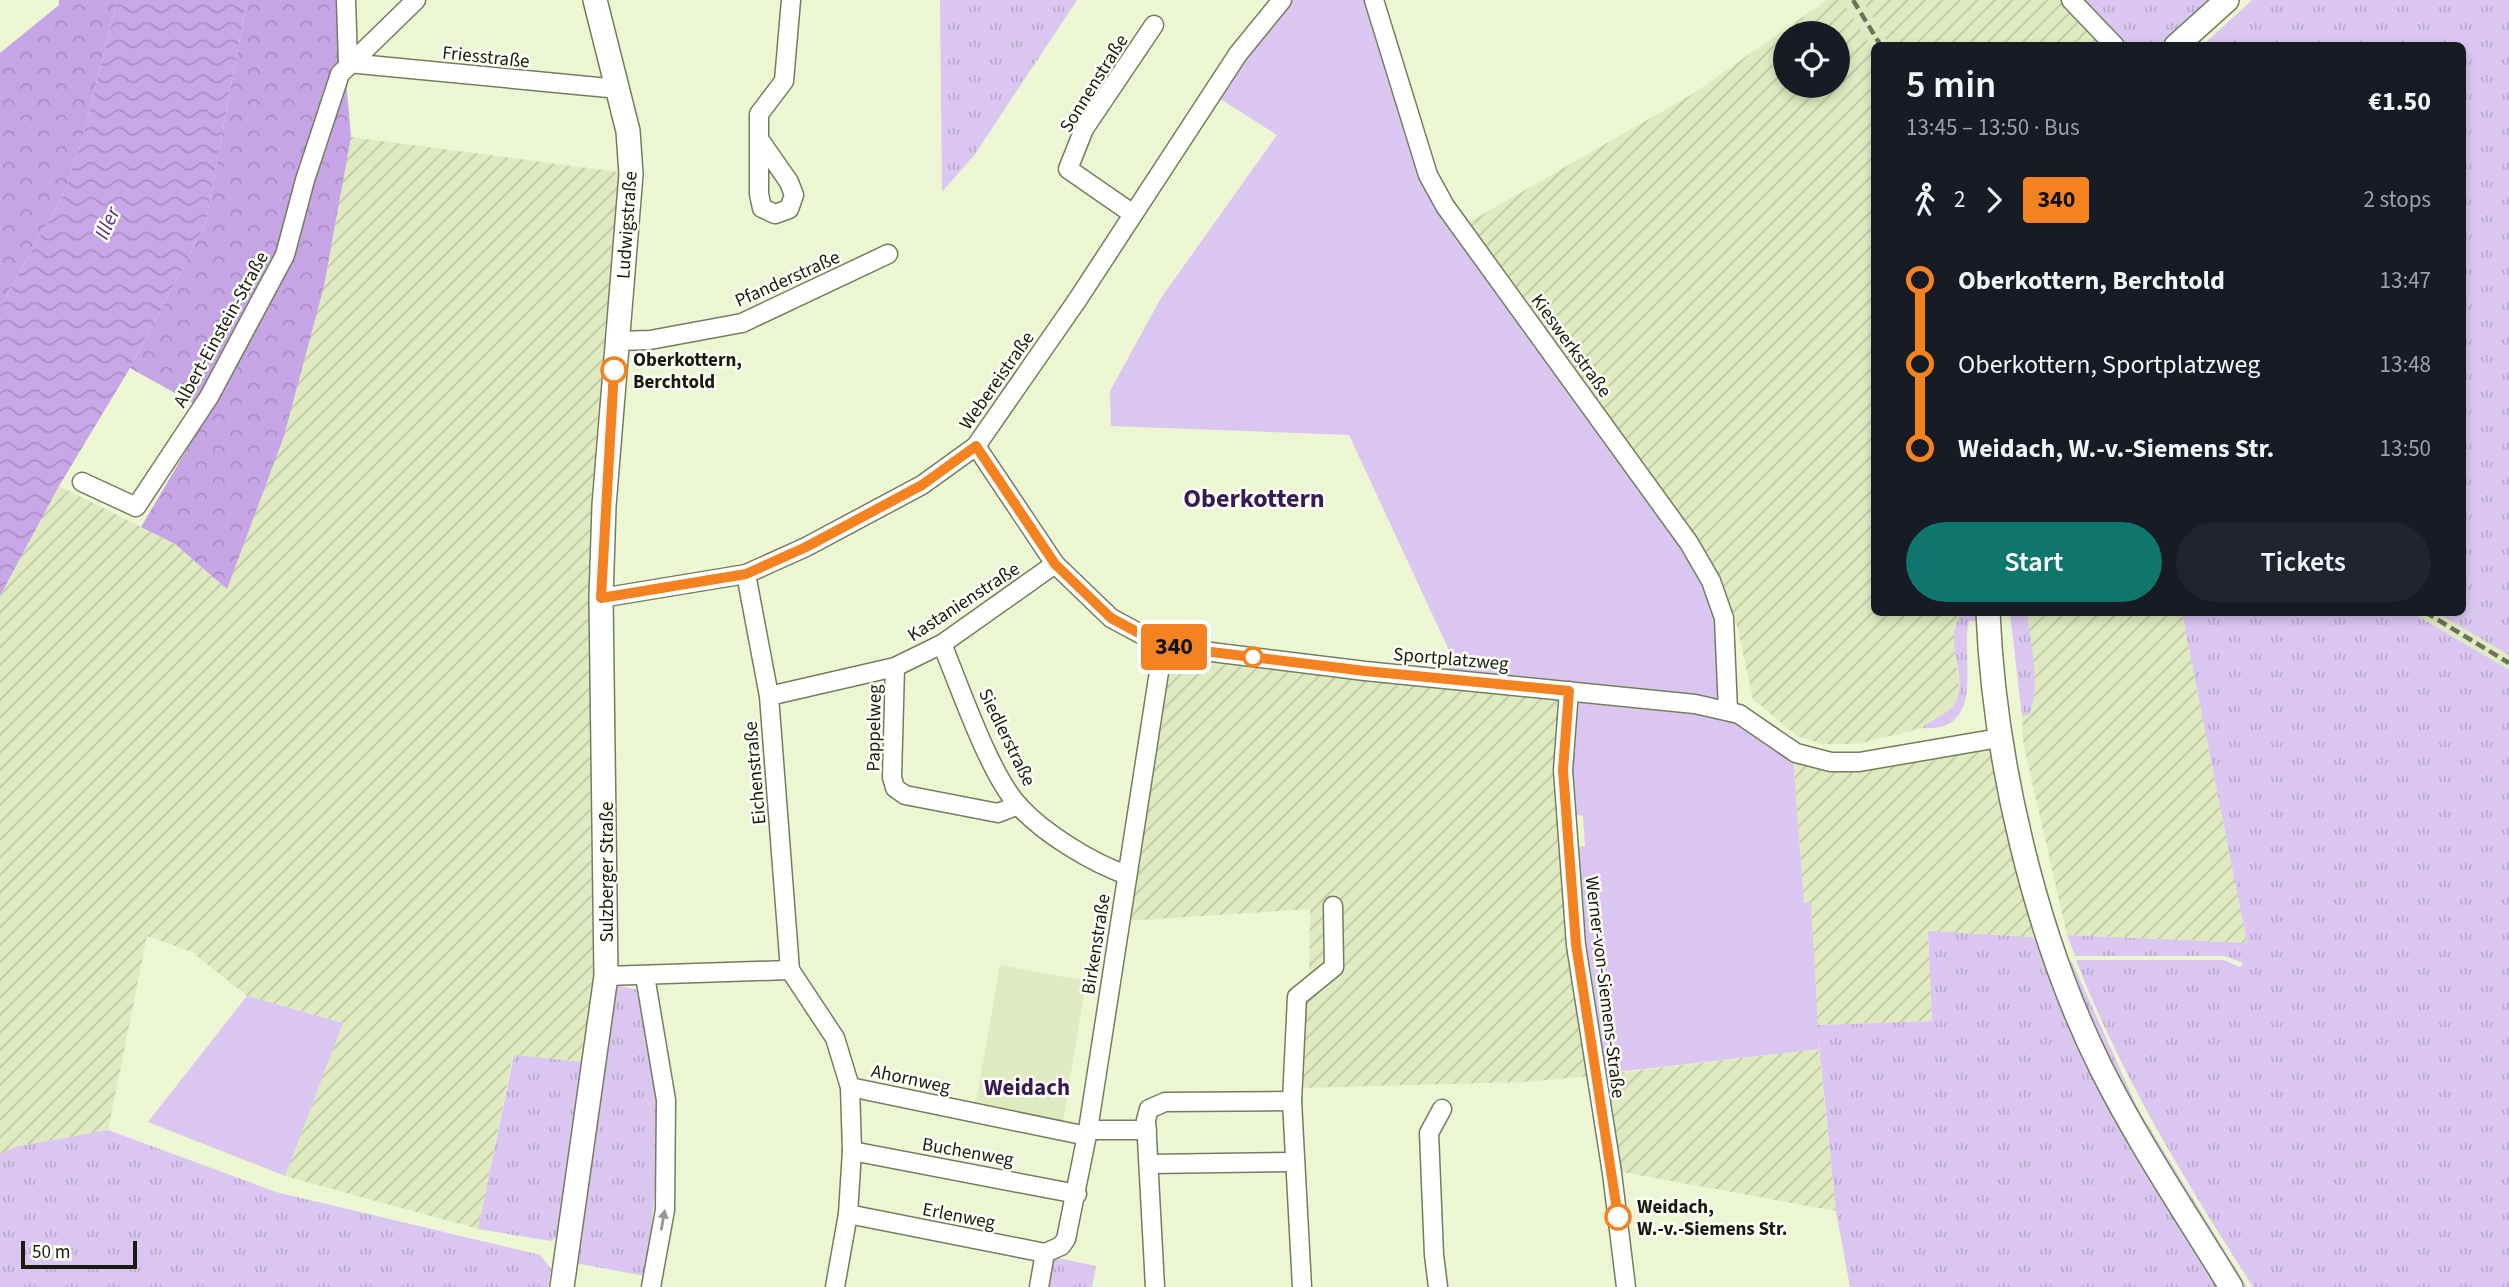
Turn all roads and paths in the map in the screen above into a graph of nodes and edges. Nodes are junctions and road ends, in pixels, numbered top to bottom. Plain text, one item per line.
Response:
1 (346, 0) edge
2 (416, 0) edge
3 (596, 0) edge
4 (791, 0) edge
5 (1282, 0) edge
6 (1374, 0) edge
7 (2071, 0) edge
8 (2227, 0) edge
9 (1154, 25) dead end
10 (2111, 42) edge
11 (2180, 42) edge
12 (348, 63) junction
13 (619, 89) junction
14 (759, 139) dead end
15 (1133, 214) junction
16 (888, 254) dead end
17 (617, 341) junction
18 (976, 446) junction
19 (607, 454) joint
20 (82, 482) dead end
21 (1055, 564) junction
22 (746, 574) junction
23 (601, 598) junction
24 (1988, 616) edge
25 (942, 644) junction
26 (1163, 646) junction
27 (895, 667) junction
28 (1569, 691) junction
29 (769, 696) junction
30 (1728, 711) junction
31 (1999, 738) junction
32 (1018, 805) junction
33 (1127, 876) junction
34 (1333, 905) dead end
35 (790, 971) junction
36 (607, 976) junction
37 (646, 976) junction
38 (850, 1087) junction
39 (1292, 1101) junction
40 (1442, 1109) dead end
41 (1147, 1130) junction
42 (1087, 1133) junction
43 (852, 1151) junction
44 (1295, 1161) junction
45 (1149, 1164) junction
46 (1077, 1194) junction
47 (848, 1214) junction
48 (1053, 1249) junction
49 (562, 1287) edge
50 (651, 1287) edge
51 (835, 1287) edge
52 (1039, 1287) edge
53 (1155, 1287) edge
54 (1302, 1287) edge
55 (1438, 1287) edge
56 (1624, 1287) edge
57 (2231, 1287) edge

1 - 12 street
2 - 12 street
3 - 13 street, Ludwigstraße
4 - 14 street
5 - 15 street, Webereistraße
6 - 30 street, Kieswerkstraße
7 - 10 street
8 - 11 street
9 - 15 street, Sonnenstraße
12 - 13 street, Friesstraße
12 - 20 street, Albert-Einstein-Straße
13 - 17 street, Ludwigstraße
15 - 18 street, Webereistraße
16 - 17 street, Pfanderstraße
17 - 19 street, Ludwigstraße
18 - 21 street, Sportplatzweg
18 - 22 street, Webereistraße
19 - 23 street, Sulzberger Straße
21 - 25 street, Kastanienstraße
21 - 26 street, Sportplatzweg
22 - 23 street, Webereistraße
22 - 29 street, Eichenstraße
23 - 36 street, Sulzberger Straße
24 - 31 street
25 - 27 street, Kastanienstraße
25 - 32 street, Siedlerstraße
26 - 28 street, Sportplatzweg
26 - 33 street, Birkenstraße
27 - 29 street, Kastanienstraße
27 - 32 street, Pappelweg
28 - 30 street, Sportplatzweg
28 - 56 street, Werner-von-Siemens-Straße
29 - 35 street, Eichenstraße
30 - 31 street, Sportplatzweg
31 - 57 street
32 - 33 street, Siedlerstraße
33 - 42 street, Birkenstraße
34 - 39 street
35 - 37 street
35 - 38 street, Eichenstraße
36 - 37 street
36 - 49 street, Sulzberger Straße
50 -> 37 street
38 - 42 street, Ahornweg
38 - 43 street, Eichenstraße
39 - 41 street
39 - 44 street
40 - 55 street
41 - 42 street, Ahornweg
41 - 45 street
42 - 46 street, Birkenstraße
43 - 46 street, Buchenweg
43 - 47 street, Eichenstraße
44 - 45 street
44 - 54 street
45 - 53 street
46 - 48 street, Birkenstraße
47 - 48 street, Erlenweg
47 - 51 street, Eichenstraße
48 - 52 street, Birkenstraße

